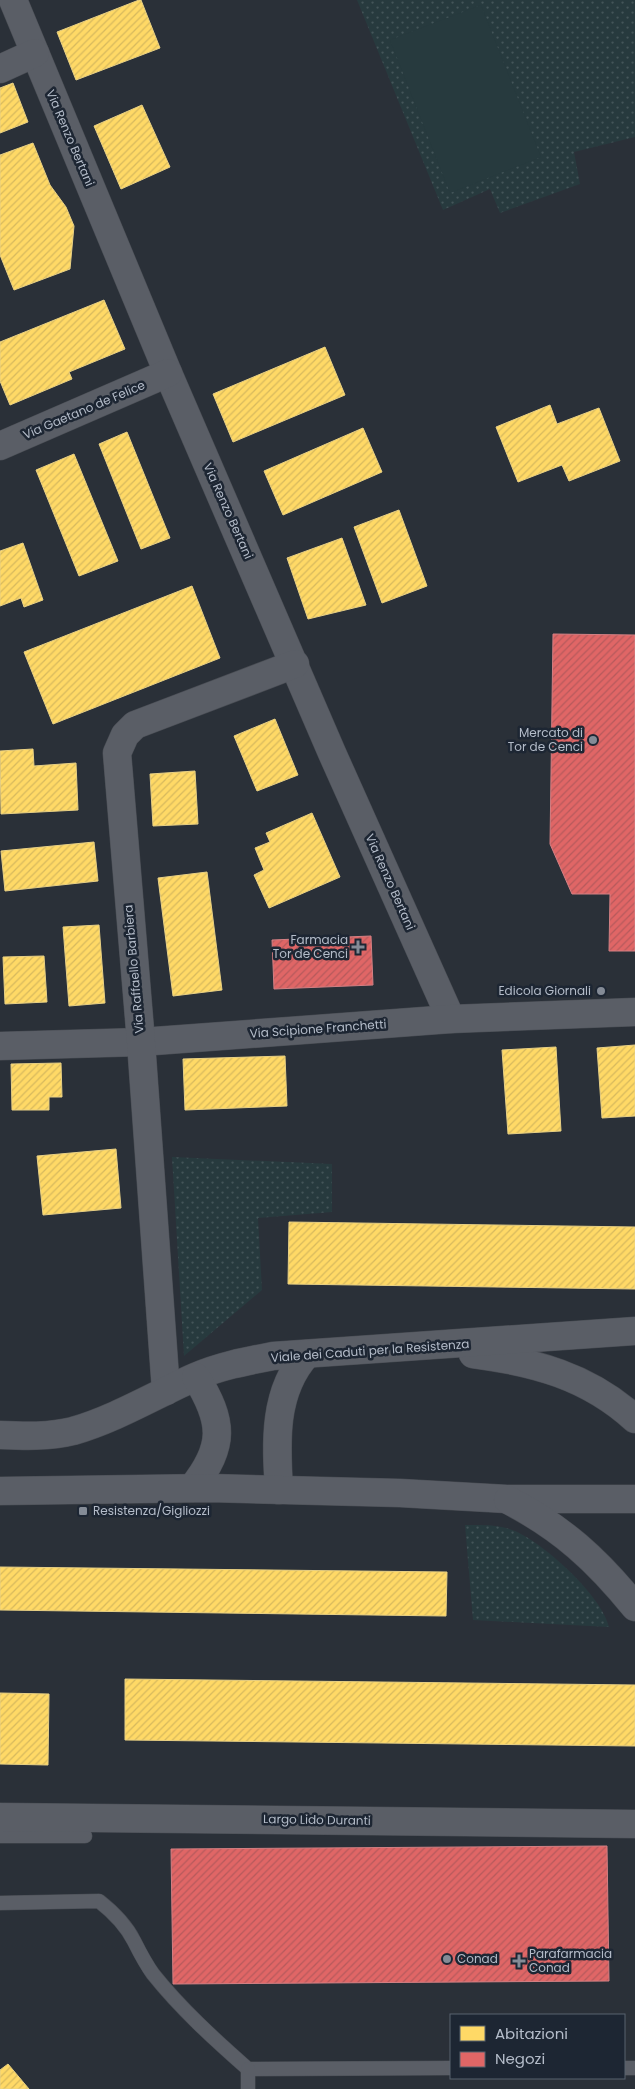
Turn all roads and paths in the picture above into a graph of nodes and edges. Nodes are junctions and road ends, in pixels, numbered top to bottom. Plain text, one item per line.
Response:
1 (13, 0) edge
2 (35, 53) junction
3 (0, 68) edge
4 (168, 373) junction
5 (0, 446) edge
6 (295, 664) junction
7 (635, 1012) edge
8 (451, 1019) junction
9 (141, 1042) junction
10 (0, 1046) edge
11 (635, 1331) edge
12 (422, 1348) junction
13 (307, 1354) junction
14 (196, 1376) junction
15 (166, 1391) junction
16 (635, 1419) edge
17 (0, 1435) edge
18 (192, 1488) junction
19 (280, 1490) junction
20 (0, 1491) edge
21 (507, 1499) junction
22 (635, 1499) edge
23 (635, 1607) edge
24 (0, 1817) edge
25 (635, 1824) edge
26 (0, 1836) edge
27 (86, 1836) dead end
28 (0, 1902) edge
29 (450, 2068) edge
30 (248, 2069) junction
31 (248, 2089) edge

1 - 2 street, Via Renzo Bertani
2 - 3 street
2 - 4 street, Via Renzo Bertani
4 - 5 street, Via Gaetano de Felice
4 - 6 street, Via Renzo Bertani
6 - 8 street, Via Renzo Bertani
6 - 9 street, Via Raffaello Barbiera
7 - 8 street, Via Scipione Franchetti
8 - 9 street, Via Scipione Franchetti
9 - 10 street, Via Scipione Franchetti
9 - 15 street, Via Raffaello Barbiera
11 - 12 street, Viale dei Caduti per la Resistenza
12 - 13 street, Viale dei Caduti per la Resistenza
12 - 16 street
13 - 14 street, Viale dei Caduti per la Resistenza
13 - 19 street
14 - 15 street, Viale dei Caduti per la Resistenza
14 - 18 street
15 - 17 street, Viale dei Caduti per la Resistenza
18 - 19 street
18 - 20 street
19 - 21 street
21 - 22 street
21 - 23 street
24 - 25 street, Largo Lido Duranti
26 - 27 lane
28 - 30 lane
29 - 30 lane
30 - 31 lane

